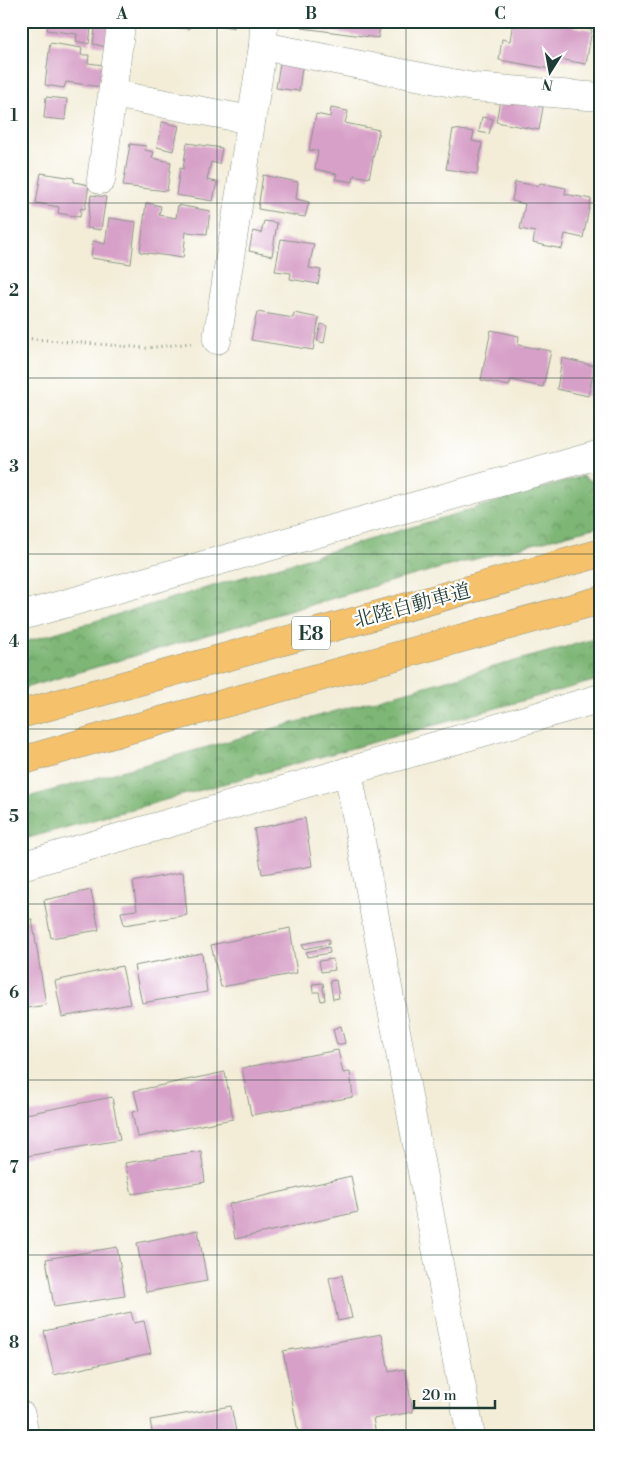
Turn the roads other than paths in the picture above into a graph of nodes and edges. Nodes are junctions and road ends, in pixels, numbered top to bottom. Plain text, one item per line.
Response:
1 (122, 25) dead end
2 (264, 34) edge
3 (112, 94) junction
4 (601, 97) edge
5 (251, 120) junction
6 (101, 180) dead end
7 (217, 340) road end
8 (601, 454) edge
9 (601, 553) edge
10 (601, 600) edge
11 (21, 616) edge
12 (601, 698) edge
13 (21, 714) edge
14 (21, 761) edge
15 (348, 771) junction
16 (21, 866) edge
17 (21, 1415) edge
18 (25, 1437) edge
19 (471, 1437) edge

1 - 3 street
2 - 4 street
2 - 5 street
3 - 5 street
3 - 6 street
5 - 7 street
8 - 11 street
9 - 13 highway, 北陸自動車道 / E8
10 - 14 highway, E8
12 - 15 street
15 - 16 street
15 - 19 street
17 - 18 street

